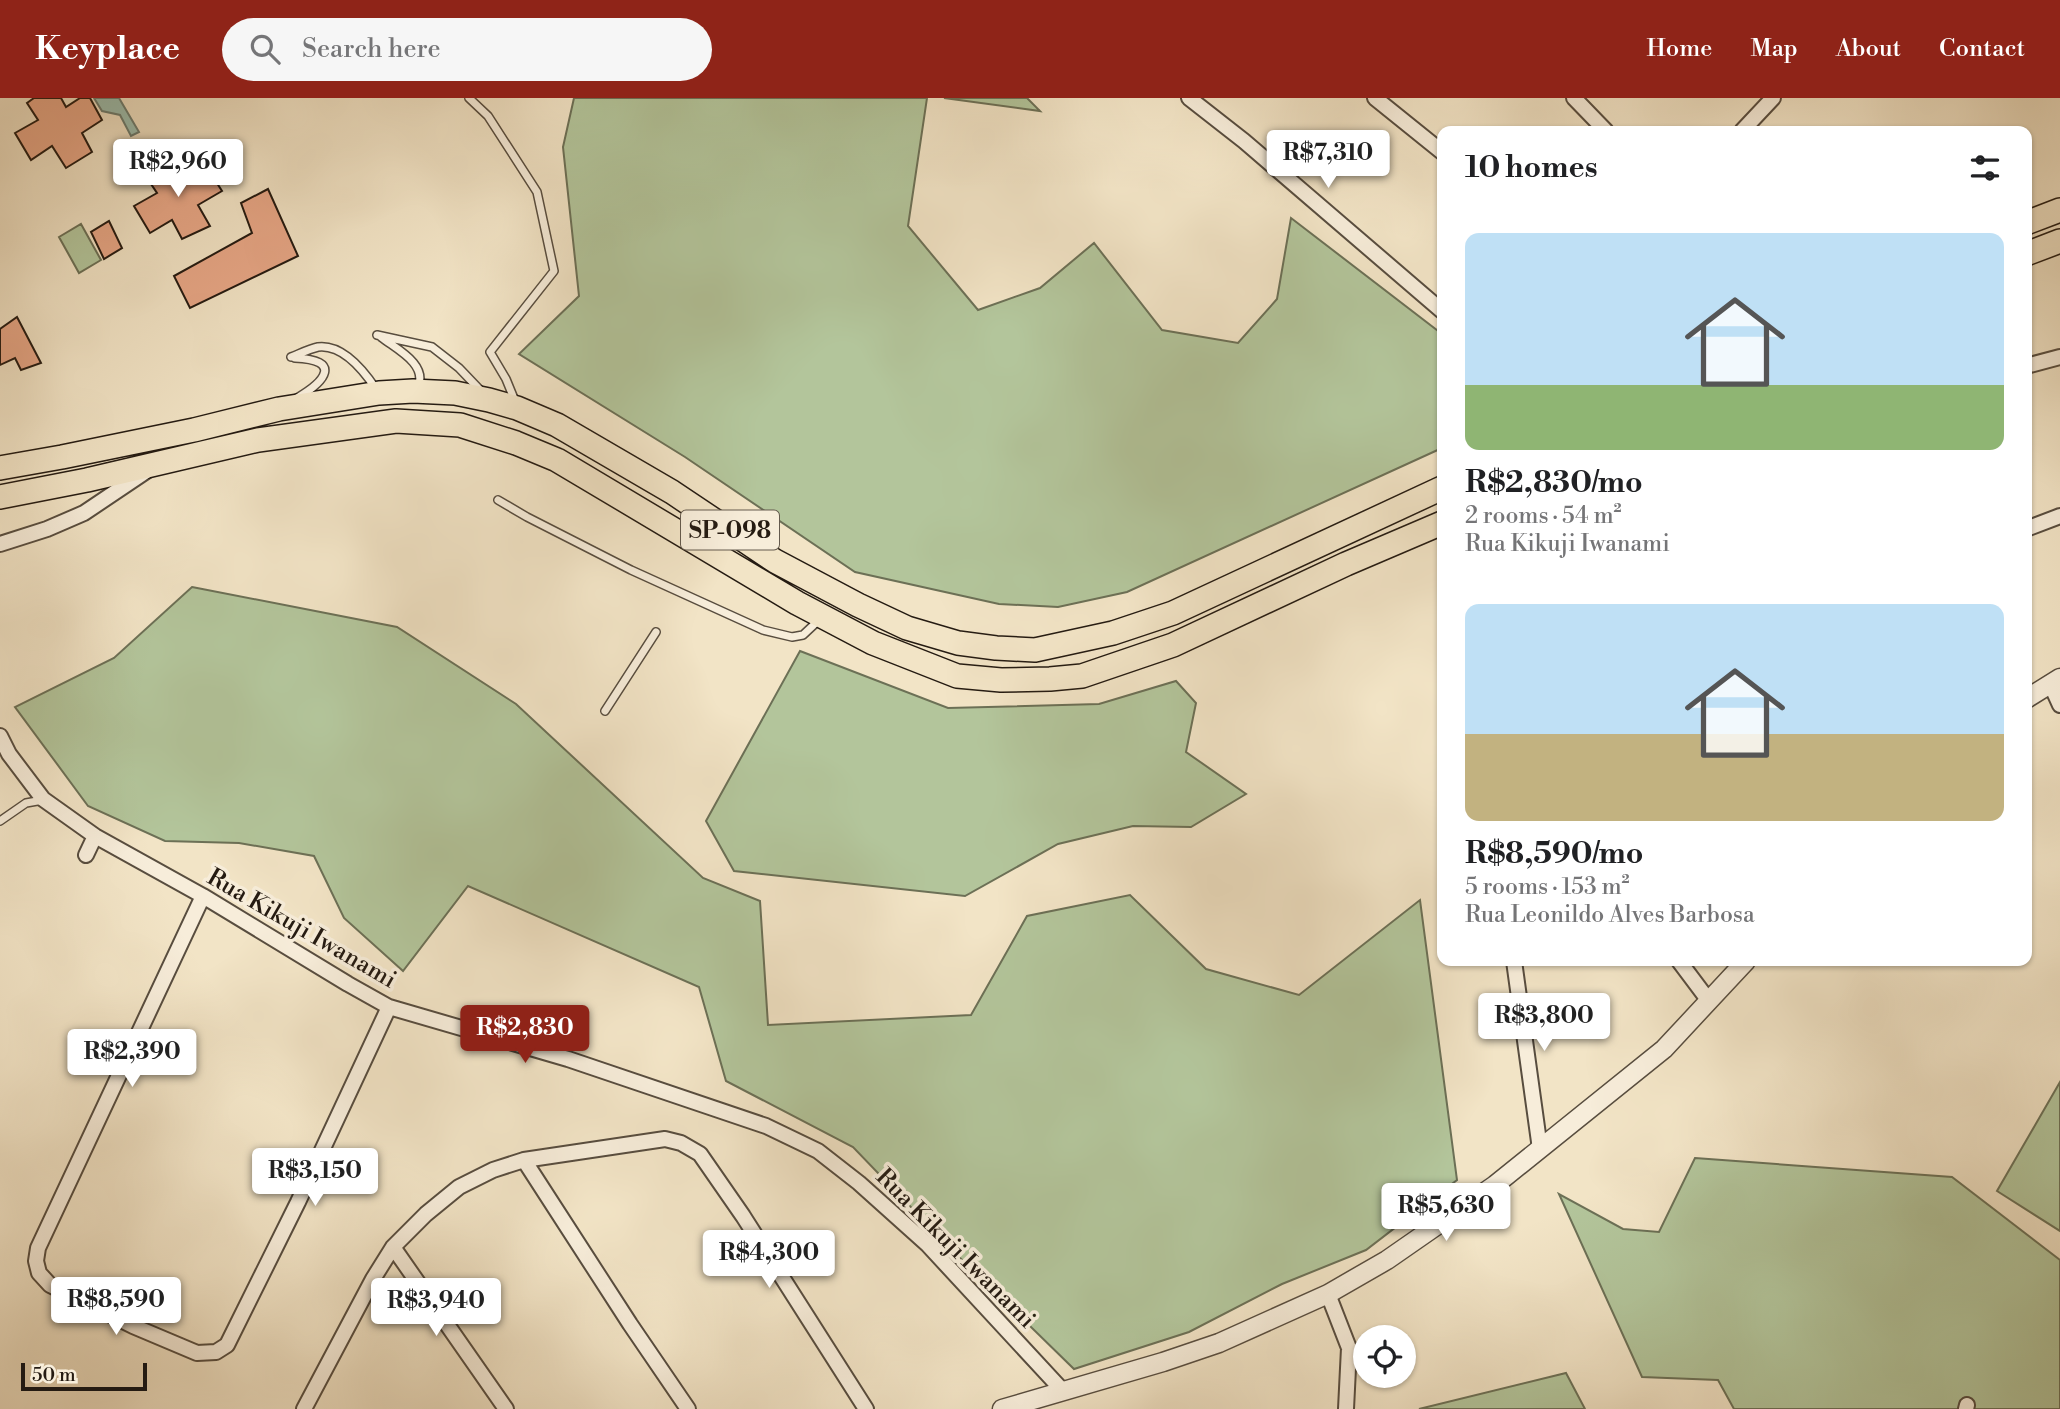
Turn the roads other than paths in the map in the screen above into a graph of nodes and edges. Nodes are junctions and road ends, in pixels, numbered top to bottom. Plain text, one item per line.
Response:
1 (469, 98) edge
2 (1189, 98) edge
3 (1375, 98) edge
4 (1574, 98) edge
5 (1768, 100) edge
6 (1600, 126) edge
7 (1746, 126) edge
8 (1437, 148) edge
9 (2060, 210) edge
10 (2032, 221) edge
11 (2060, 241) edge
12 (2032, 252) edge
13 (1437, 307) edge
14 (2060, 357) edge
15 (2032, 364) edge
16 (413, 391) junction
17 (379, 393) junction
18 (489, 400) junction
19 (517, 408) junction
20 (279, 409) junction
21 (156, 464) junction
22 (0, 468) edge
23 (1437, 490) edge
24 (0, 496) edge
25 (498, 500) dead end
26 (2060, 516) edge
27 (1437, 525) edge
28 (2032, 527) edge
29 (0, 544) edge
30 (822, 617) junction
31 (656, 632) dead end
32 (2055, 680) edge
33 (2032, 694) edge
34 (2060, 705) edge
35 (605, 711) dead end
36 (0, 736) edge
37 (43, 799) junction
38 (0, 821) edge
39 (95, 836) junction
40 (86, 855) dead end
41 (203, 896) junction
42 (1515, 966) edge
43 (1683, 966) edge
44 (1741, 966) edge
45 (1709, 1001) junction
46 (388, 1007) junction
47 (1541, 1149) junction
48 (524, 1160) junction
49 (393, 1247) junction
50 (1328, 1294) junction
51 (1063, 1391) junction
52 (310, 1405) edge
53 (506, 1409) edge
54 (688, 1409) edge
55 (866, 1409) edge
56 (1002, 1409) edge
57 (1346, 1409) edge

1 - 19 lane
2 - 13 street
3 - 8 street
4 - 6 street
5 - 7 street
9 - 10 main road
11 - 12 main road
14 - 15 street
16 - 17 main road, SP-098
16 - 18 main road, SP-098
16 - 18 lane
17 - 20 main road, SP-098
17 - 20 lane
18 - 19 main road, SP-098
19 - 23 main road, SP-098
20 - 22 main road, SP-098
21 - 24 main road, SP-098
21 - 29 street
21 - 30 main road, SP-098
25 - 30 lane
26 - 28 street
27 - 30 main road, SP-098
31 - 35 lane
32 - 33 street
32 - 34 street
36 - 37 street, Rua Kikuji Iwanami
37 - 38 lane
37 - 39 street, Rua Kikuji Iwanami
39 - 40 street
39 - 41 street, Rua Kikuji Iwanami
41 - 46 street, Rua Kikuji Iwanami
41 - 46 street
42 - 47 street
43 - 45 street
44 - 45 street
45 - 47 street
46 - 51 street, Rua Kikuji Iwanami
47 - 50 street
48 - 49 street
48 - 54 street
48 - 55 street
49 - 52 street
49 - 53 street
50 - 51 street
50 - 57 street
51 - 56 street

